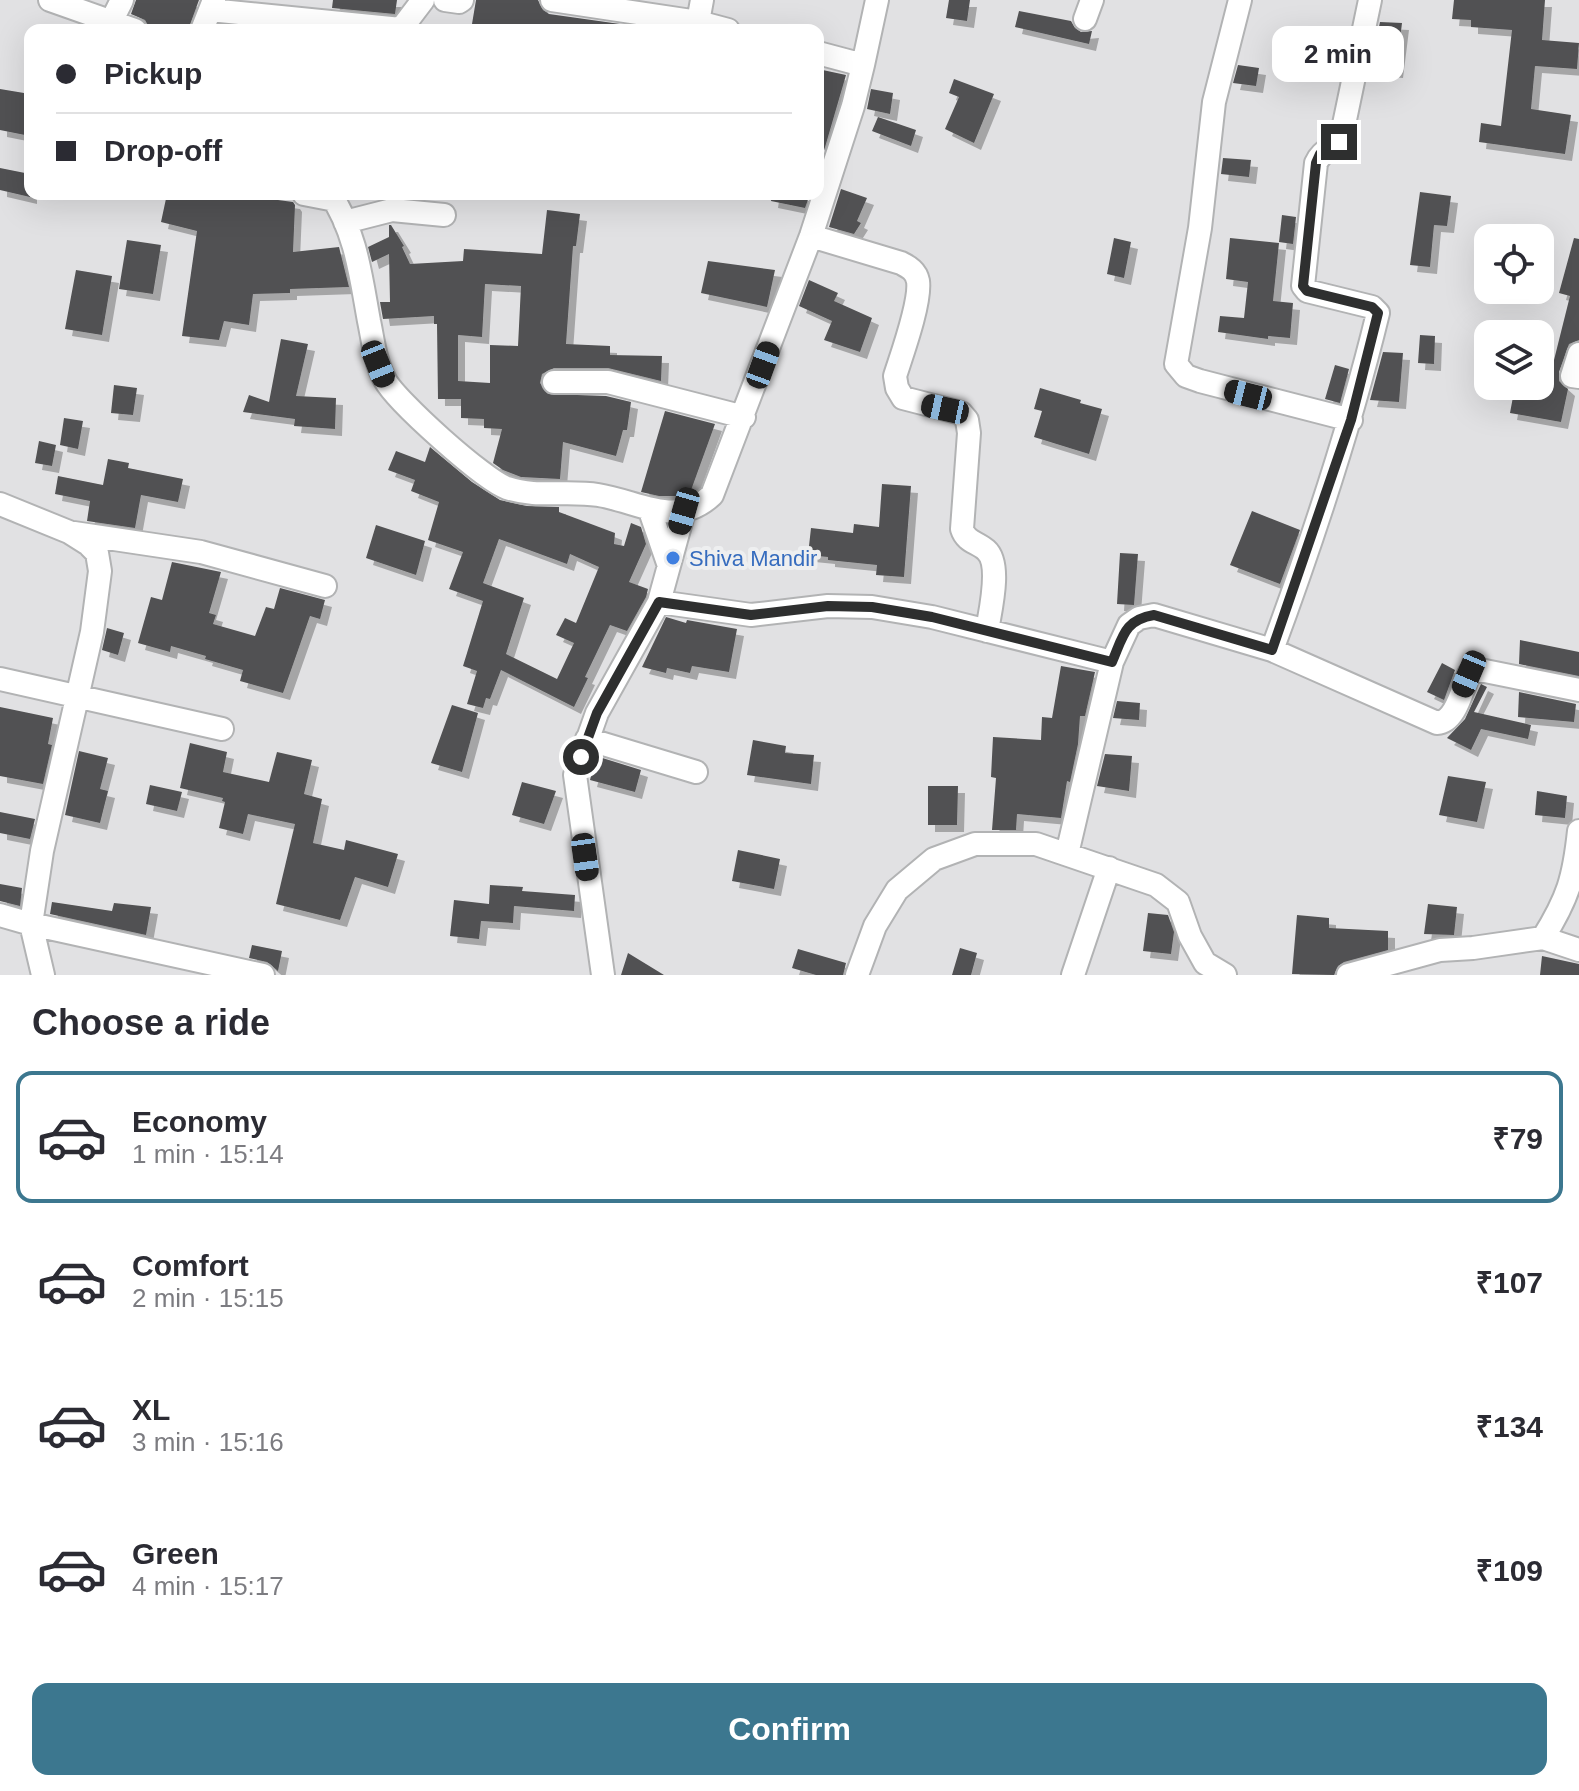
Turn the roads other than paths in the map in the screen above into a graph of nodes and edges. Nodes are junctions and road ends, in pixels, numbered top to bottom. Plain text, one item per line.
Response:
1 (50, 0) edge
2 (122, 0) edge
3 (423, 0) edge
4 (445, 0) edge
5 (462, 0) edge
6 (553, 0) edge
7 (877, 0) edge
8 (1240, 0) edge
9 (1370, 0) edge
10 (700, 11) edge
11 (209, 13) edge
12 (111, 22) junction
13 (117, 24) edge
14 (341, 24) edge
15 (405, 24) edge
16 (719, 24) edge
17 (824, 55) edge
18 (863, 65) junction
19 (824, 196) edge
20 (334, 200) edge
21 (823, 200) edge
22 (444, 215) dead end
23 (345, 222) junction
24 (811, 236) junction
25 (1579, 354) edge
26 (1579, 377) edge
27 (554, 382) dead end
28 (744, 417) junction
29 (1351, 420) junction
30 (0, 504) edge
31 (650, 511) junction
32 (684, 511) junction
33 (69, 532) junction
34 (669, 566) junction
35 (325, 586) dead end
36 (659, 602) junction
37 (987, 631) junction
38 (1272, 650) junction
39 (1112, 662) junction
40 (0, 679) edge
41 (1579, 690) edge
42 (77, 696) junction
43 (222, 729) dead end
44 (587, 739) junction
45 (696, 772) dead end
46 (1579, 831) edge
47 (1067, 854) junction
48 (1109, 868) junction
49 (0, 915) edge
50 (31, 924) junction
51 (1543, 938) junction
52 (1579, 950) edge
53 (1218, 973) edge
54 (43, 975) edge
55 (263, 975) edge
56 (603, 975) edge
57 (857, 975) edge
58 (1073, 975) edge
59 (1348, 975) edge

1 - 12 street
2 - 12 street
3 - 15 street
4 - 5 street
6 - 10 street
7 - 18 street
8 - 29 street
9 - 29 street
10 - 16 street
11 - 14 street
12 - 13 street
17 - 18 street
18 - 19 street
20 - 23 street
21 - 24 street
22 - 23 street
23 - 31 street
24 - 28 street
24 - 37 street
25 - 26 street
27 - 28 street
28 - 32 street
29 - 38 street
30 - 33 street
31 - 32 street
31 - 34 street
32 - 34 street
33 - 35 street
33 - 42 street
34 - 36 street
36 - 37 street
36 - 44 street
37 - 39 street
38 - 39 street
38 - 41 street
39 - 47 street
40 - 42 street
42 - 43 street
42 - 50 street
44 - 45 street
44 - 56 street
46 - 51 street
47 - 48 street
47 - 57 street
48 - 53 street
48 - 58 street
49 - 50 street
50 - 54 street
50 - 55 street
51 - 52 street
51 - 59 street

